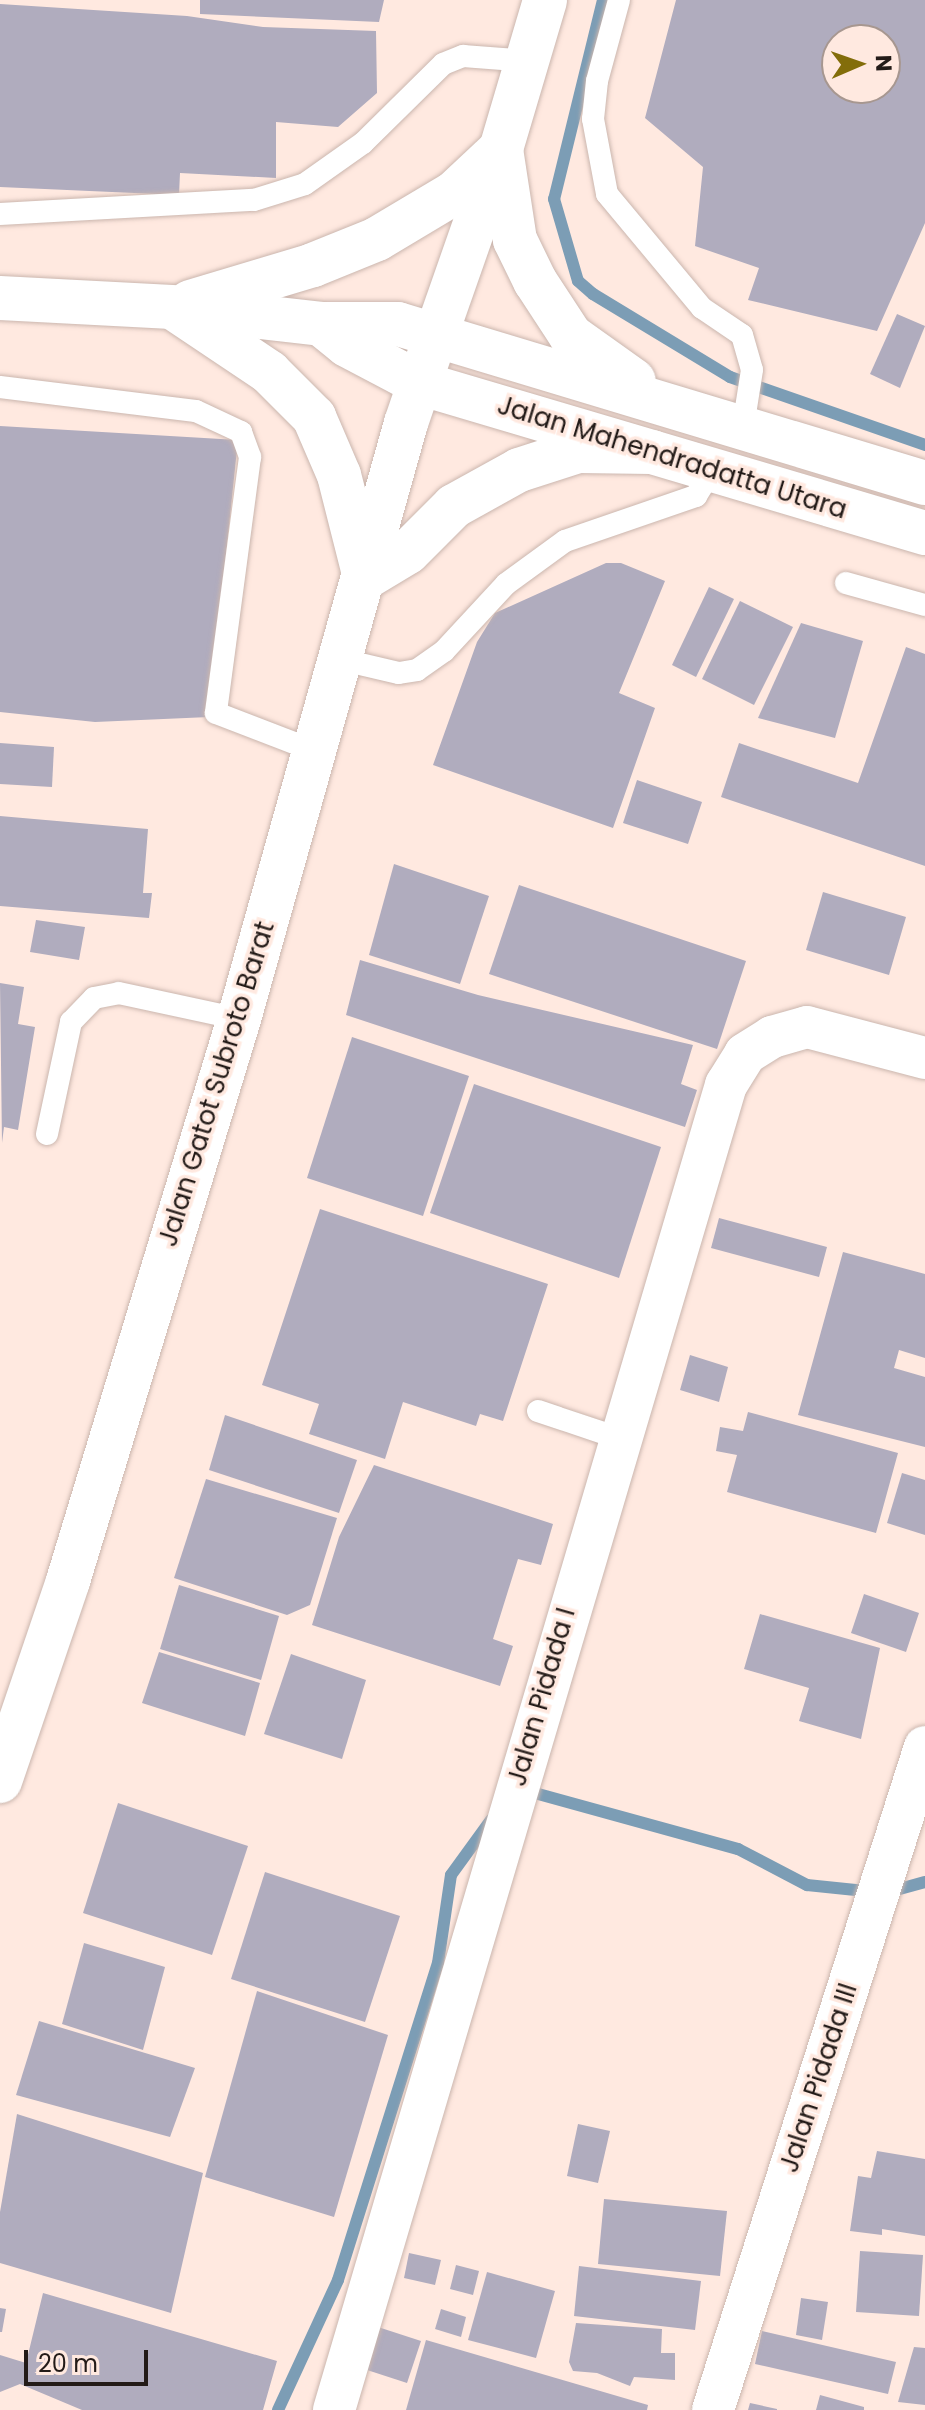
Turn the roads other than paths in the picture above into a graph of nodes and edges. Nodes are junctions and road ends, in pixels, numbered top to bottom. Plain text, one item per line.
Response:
1 (545, 0) edge
2 (619, 0) edge
3 (529, 61) junction
4 (501, 149) junction
5 (0, 214) edge
6 (0, 298) edge
7 (172, 307) junction
8 (321, 324) junction
9 (437, 332) junction
10 (419, 383) junction
11 (0, 387) edge
12 (669, 405) junction
13 (743, 427) junction
14 (652, 452) junction
15 (712, 470) junction
16 (925, 483) edge
17 (925, 533) edge
18 (365, 578) junction
19 (846, 583) dead end
20 (925, 605) edge
21 (343, 660) junction
22 (315, 751) junction
23 (239, 1019) junction
24 (925, 1058) edge
25 (47, 1134) dead end
26 (538, 1411) dead end
27 (618, 1438) junction
28 (925, 1747) edge
29 (0, 1781) edge
30 (334, 2410) edge
31 (713, 2410) edge

1 - 3 main road, Jalan Gatot Subroto Barat
2 - 13 lane
3 - 4 main road, Jalan Gatot Subroto Barat
3 - 5 lane
4 - 7 main road
4 - 9 main road, Jalan Gatot Subroto Barat
4 - 12 main road
6 - 7 main road, Jalan Mahendradatta Utara
7 - 8 main road, Jalan Mahendradatta Utara
7 - 18 main road
8 - 9 main road, Jalan Mahendradatta Utara
8 - 10 main road, Jalan Mahendradatta Utara
9 - 10 main road, Jalan Gatot Subroto Barat
9 - 12 main road, Jalan Mahendradatta Utara
10 - 14 main road, Jalan Mahendradatta Utara
10 - 18 main road, Jalan Gatot Subroto Barat
11 - 22 lane
12 - 13 main road, Jalan Mahendradatta Utara
13 - 16 main road, Jalan Mahendradatta Utara
14 - 15 main road, Jalan Mahendradatta Utara
14 - 18 main road
15 - 17 main road, Jalan Mahendradatta Utara
15 - 21 lane
18 - 21 main road, Jalan Gatot Subroto Barat
19 - 20 lane
21 - 22 main road, Jalan Gatot Subroto Barat
22 - 23 main road, Jalan Gatot Subroto Barat
23 - 25 lane
23 - 29 main road, Jalan Gatot Subroto Barat
24 - 27 street, Jalan Pidada I
26 - 27 lane
27 - 30 street, Jalan Pidada I
28 - 31 street, Jalan Pidada III

